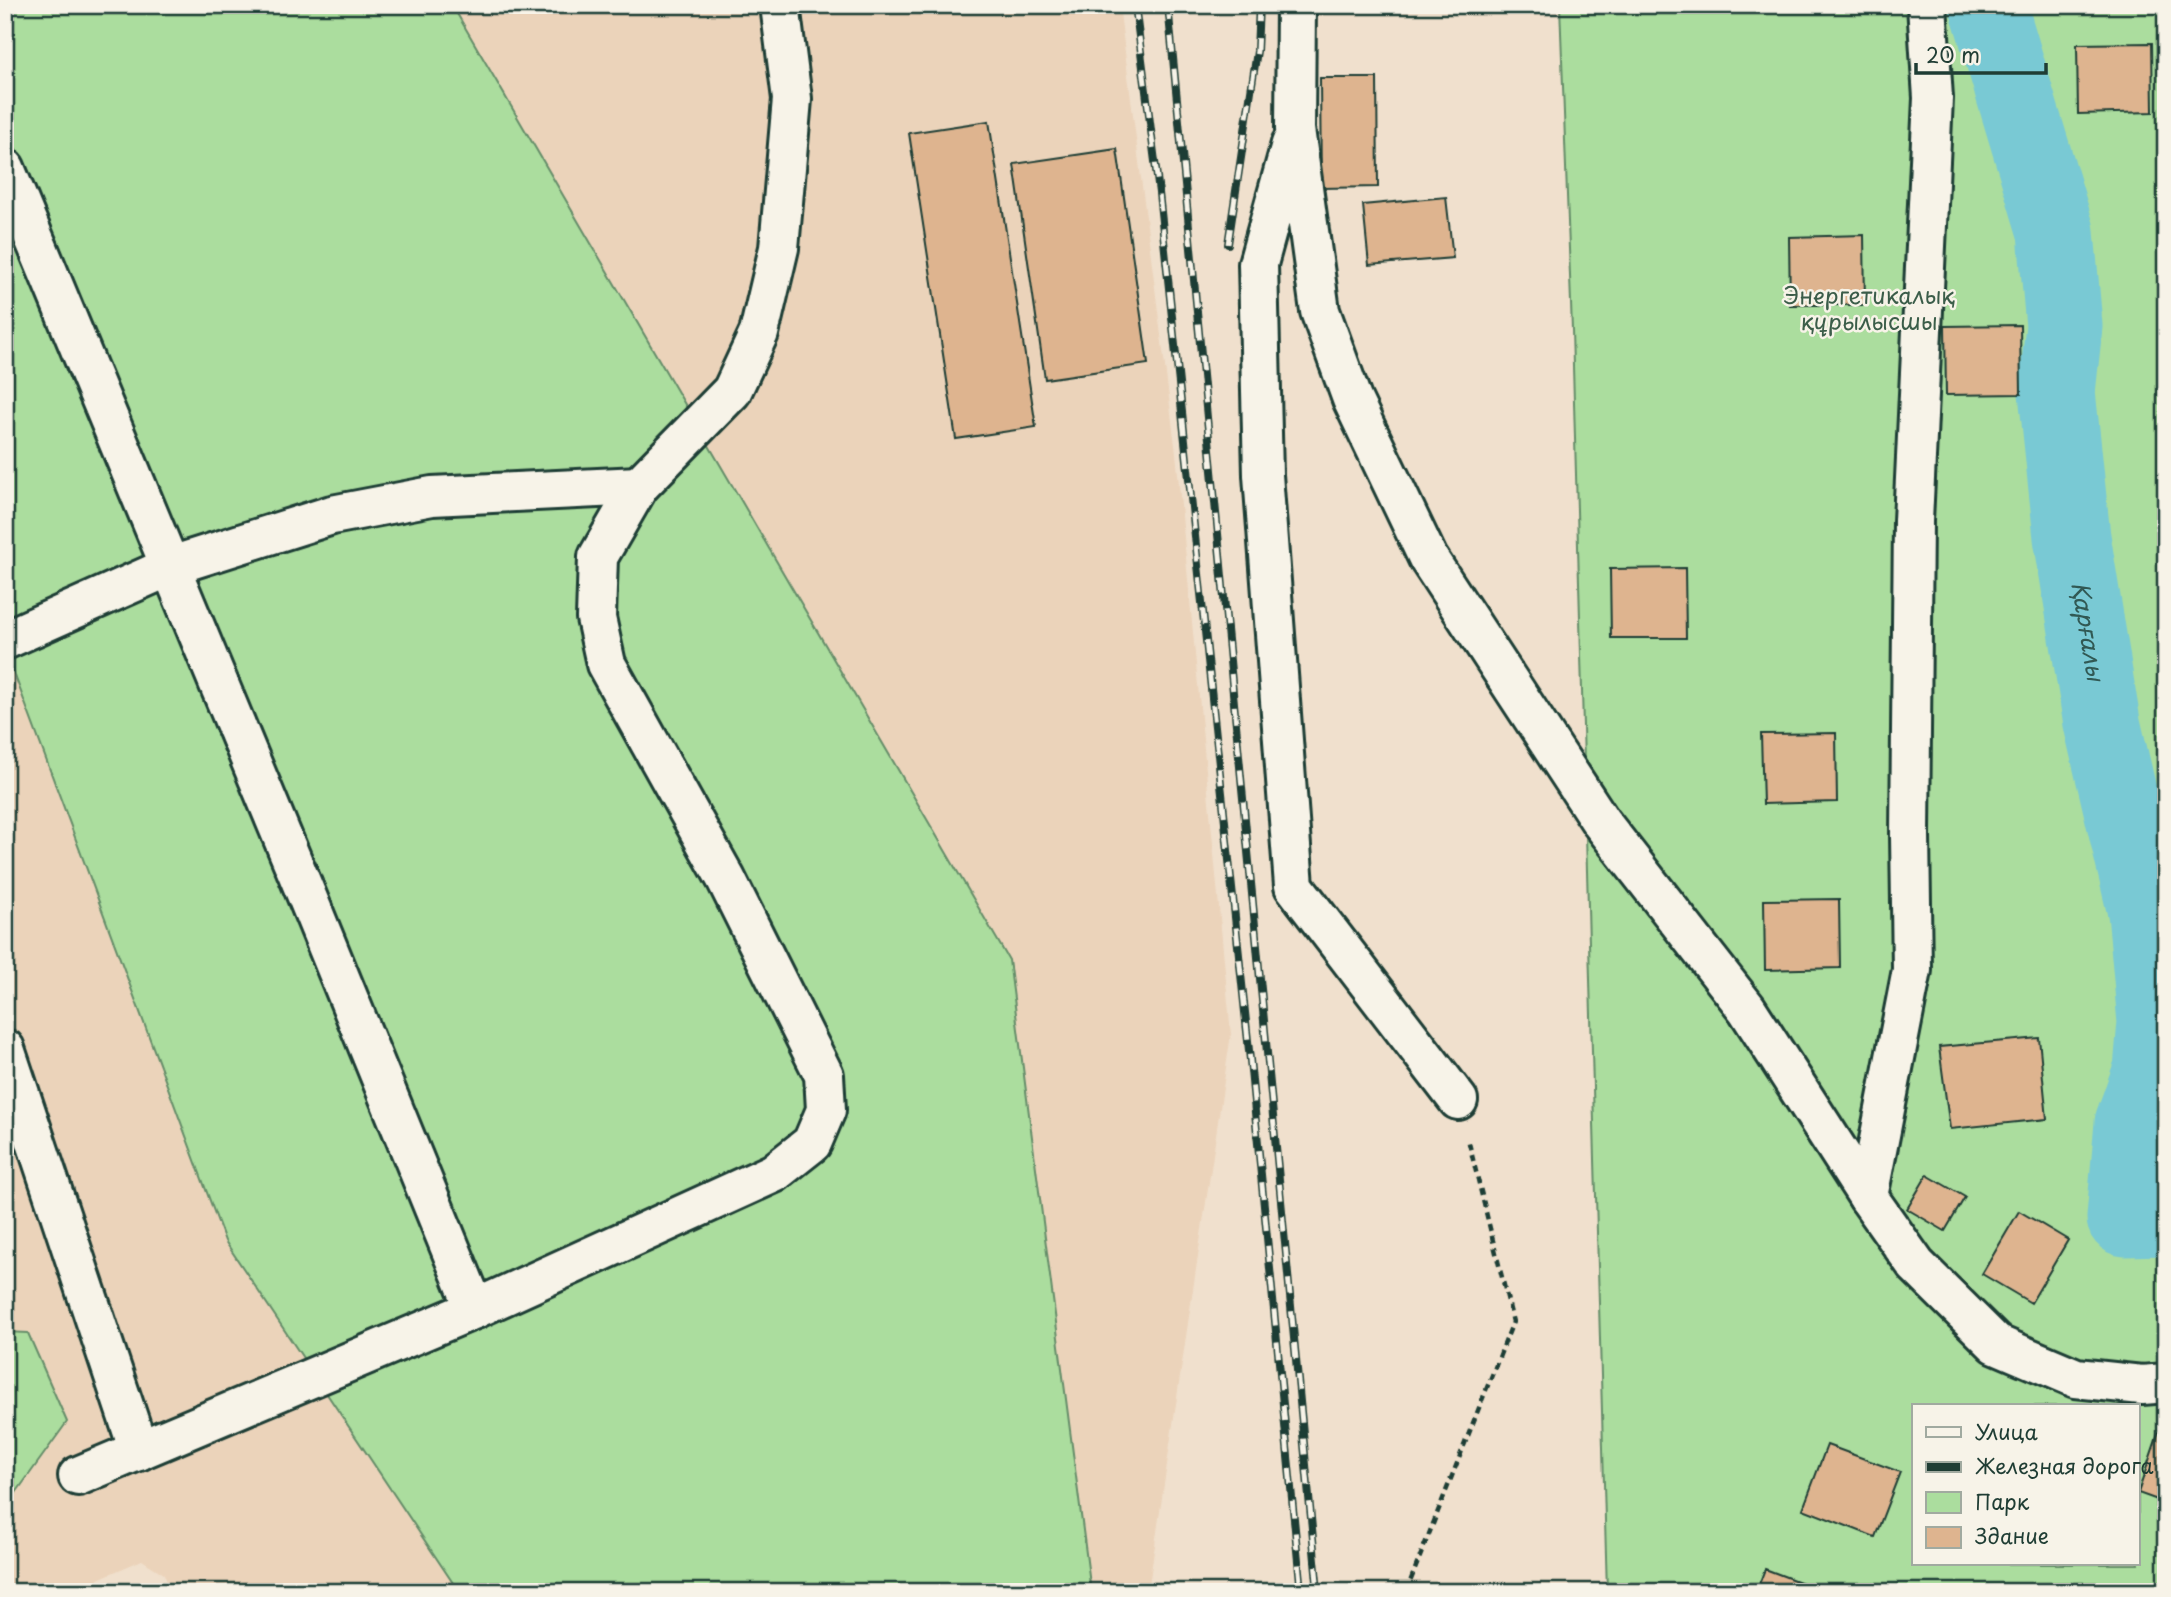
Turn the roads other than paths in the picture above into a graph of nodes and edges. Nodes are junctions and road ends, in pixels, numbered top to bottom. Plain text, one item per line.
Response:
1 (780, 5) edge
2 (1296, 5) edge
3 (1927, 5) edge
4 (1295, 129) junction
5 (5, 168) edge
6 (639, 486) junction
7 (170, 566) junction
8 (5, 640) edge
9 (5, 1049) edge
10 (1458, 1100) road end
11 (1868, 1197) junction
12 (474, 1309) junction
13 (2166, 1383) edge
14 (139, 1451) junction
15 (78, 1476) dead end

1 - 6 street
2 - 4 street
3 - 11 street
4 - 10 street
4 - 11 street
5 - 7 street
6 - 7 street
6 - 12 street
7 - 8 street
7 - 12 street
9 - 14 street
11 - 13 street
12 - 14 street
14 - 15 street

